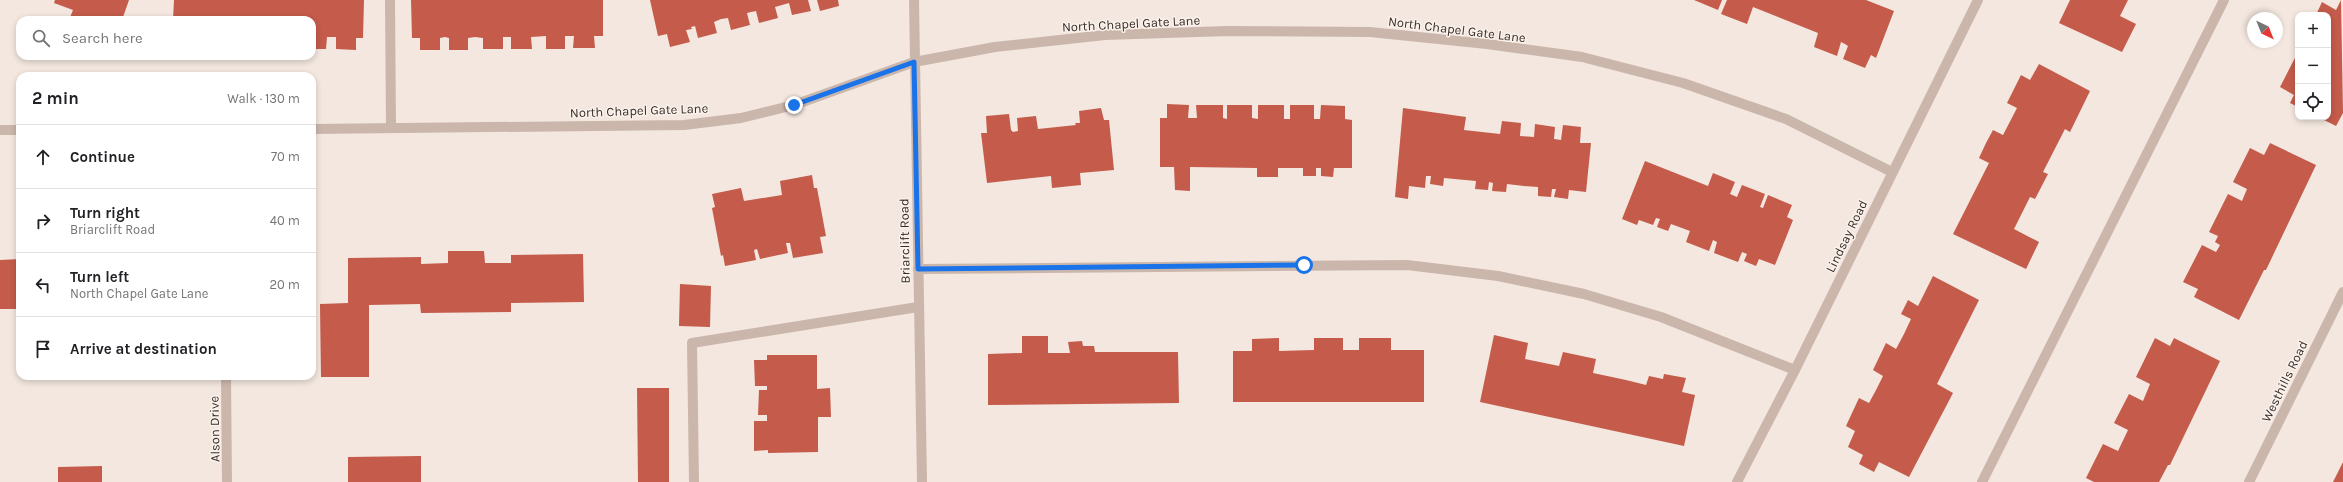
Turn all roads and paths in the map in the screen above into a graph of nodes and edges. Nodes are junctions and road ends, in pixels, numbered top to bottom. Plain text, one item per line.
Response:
1 (390, 0) edge
2 (914, 0) edge
3 (1978, 0) edge
4 (2224, 0) edge
5 (914, 62) junction
6 (392, 127) junction
7 (316, 128) edge
8 (0, 130) edge
9 (16, 130) edge
10 (1892, 172) junction
11 (918, 269) junction
12 (2343, 292) edge
13 (918, 307) junction
14 (1795, 370) junction
15 (226, 380) edge
16 (227, 482) edge
17 (694, 482) edge
18 (922, 482) edge
19 (1737, 482) edge
20 (1982, 482) edge
21 (2249, 482) edge

1 - 6 street
2 - 5 street, Briarclift Road
3 - 10 street, Lindsay Road
4 - 20 street
5 - 6 street, North Chapel Gate Lane
5 - 10 street, North Chapel Gate Lane
5 - 11 street, Briarclift Road
6 - 7 street, North Chapel Gate Lane
8 - 9 street
10 - 14 street, Lindsay Road
11 - 13 street, Briarclift Road
11 - 14 street
12 - 21 street, Westhills Road
13 - 17 street
13 - 18 street, Briarclift Road
14 - 19 street, Lindsay Road
15 - 16 street, Alson Drive

